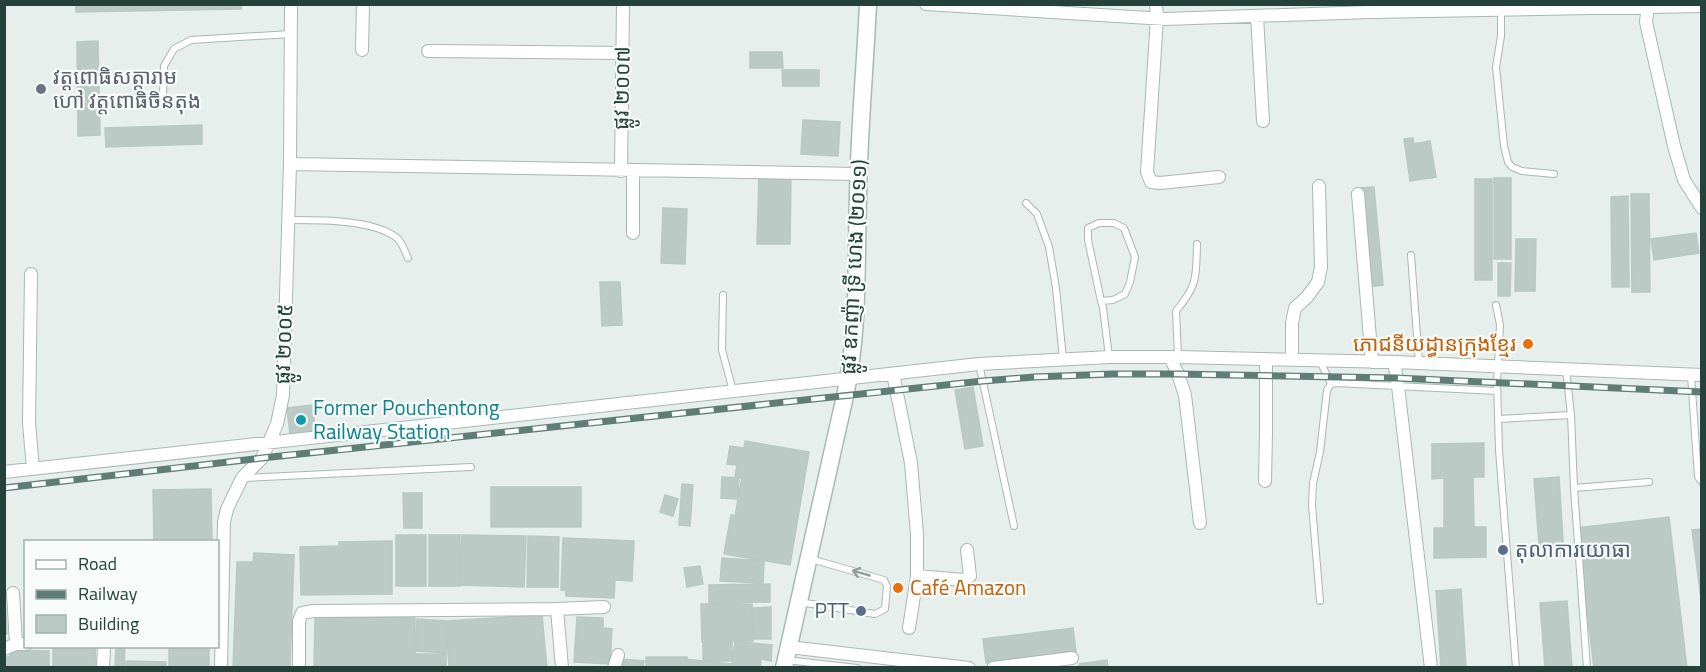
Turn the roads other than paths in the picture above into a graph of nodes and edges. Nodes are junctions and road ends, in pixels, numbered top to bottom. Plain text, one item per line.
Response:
1 (291, 4) edge
2 (363, 4) edge
3 (623, 4) edge
4 (868, 4) edge
5 (926, 4) edge
6 (1156, 4) edge
7 (967, 6) edge
8 (1648, 6) edge
9 (1701, 6) edge
10 (1501, 7) edge
11 (1370, 8) edge
12 (1089, 9) edge
13 (1257, 16) junction
14 (1157, 18) junction
15 (291, 34) junction
16 (362, 50) dead end
17 (428, 51) dead end
18 (622, 53) junction
19 (163, 96) dead end
20 (1263, 121) dead end
21 (290, 164) junction
22 (627, 171) junction
23 (858, 174) junction
24 (1554, 174) dead end
25 (1219, 177) dead end
26 (1319, 186) dead end
27 (1358, 194) dead end
28 (1026, 203) dead end
29 (1701, 208) edge
30 (288, 220) junction
31 (633, 233) dead end
32 (1197, 244) dead end
33 (1411, 255) dead end
34 (408, 258) dead end
35 (31, 274) dead end
36 (723, 295) dead end
37 (1101, 301) junction
38 (1496, 305) dead end
39 (1110, 357) junction
40 (1174, 357) junction
41 (1063, 359) junction
42 (1266, 359) junction
43 (1292, 359) junction
44 (1319, 360) junction
45 (1372, 362) junction
46 (1394, 362) junction
47 (1419, 363) junction
48 (979, 364) junction
49 (1497, 366) junction
50 (1566, 369) junction
51 (893, 374) junction
52 (1696, 375) edge
53 (849, 379) junction
54 (1331, 384) junction
55 (1398, 386) junction
56 (1497, 391) junction
57 (733, 392) junction
58 (1571, 415) junction
59 (1498, 419) junction
60 (268, 443) junction
61 (471, 467) dead end
62 (33, 469) junction
63 (4, 472) edge
64 (242, 478) junction
65 (1265, 481) dead end
66 (1649, 482) dead end
67 (1701, 482) edge
68 (1574, 488) junction
69 (1200, 523) dead end
70 (1014, 526) dead end
71 (967, 550) dead end
72 (809, 558) junction
73 (917, 576) junction
74 (13, 593) dead end
75 (1320, 601) dead end
76 (799, 602) junction
77 (604, 607) dead end
78 (557, 609) junction
79 (909, 628) dead end
80 (220, 629) edge
81 (15, 645) edge
82 (104, 648) edge
83 (786, 658) edge
84 (1072, 658) dead end
85 (103, 668) edge
86 (221, 668) edge
87 (299, 668) edge
88 (562, 668) edge
89 (857, 668) edge
90 (969, 668) edge
91 (993, 668) edge
92 (1431, 668) edge
93 (1516, 668) edge
94 (1587, 668) edge

1 - 15 street, ផ្លូវ ២០០៥
2 - 16 street
3 - 18 street, ផ្លូវ ២០០៧
4 - 23 main road, ផ្លូវ ឧកញ៉ា ទ្រី ហេង (២០១១)
5 - 7 street
6 - 14 street
7 - 12 street
8 - 9 street
8 - 10 street
8 - 29 street
10 - 11 street
10 - 24 lane
11 - 13 street
12 - 14 street
13 - 14 street
13 - 20 street
14 - 25 street
15 - 19 lane
15 - 21 street, ផ្លូវ ២០០៥
17 - 18 street
18 - 22 street, ផ្លូវ ២០០៧
21 - 22 street
21 - 30 street, ផ្លូវ ២០០៥
22 - 23 street
22 - 31 street, ផ្លូវ ២០០៧
23 - 53 main road, ផ្លូវ ឧកញ៉ា ទ្រី ហេង (២០១១)
26 - 43 street
27 - 45 street
28 - 41 lane
30 - 34 lane
30 - 60 street, ផ្លូវ ២០០៥
32 - 40 lane
33 - 47 lane
35 - 62 street
36 - 57 lane
37 - 37 lane
37 - 39 lane
38 - 49 lane
39 - 40 street
39 - 41 street
40 - 42 street
40 - 69 street
41 - 48 street
42 - 43 street
42 - 65 street
43 - 44 street
44 - 45 street
44 - 54 lane
45 - 46 street
46 - 47 street
46 - 55 street
47 - 49 street
48 - 51 street
48 - 70 lane
49 - 50 street
49 - 56 lane
50 - 52 street
50 - 58 lane
51 - 53 street
51 - 73 street
52 - 67 lane
53 - 57 street
53 - 72 main road, ផ្លូវ ឧកញ៉ា ទ្រី ហេង (២០១១)
54 - 55 lane
54 - 75 lane
55 - 56 lane
55 - 92 street
56 - 59 lane
57 - 60 street
58 - 59 lane
58 - 68 lane
59 - 93 lane
60 - 62 street
60 - 64 street, ផ្លូវ ២០០៥
61 - 64 lane
62 - 63 street
64 - 80 street, ផ្លូវ ២០០៥
66 - 68 lane
68 - 94 lane
71 - 73 street
72 - 76 main road, ផ្លូវ ឧកញ៉ា ទ្រី ហេង (២០១១)
76 -> 72 lane
73 - 79 street
74 - 81 street
76 - 83 main road, ផ្លូវ ឧកញ៉ា ទ្រី ហេង (២០១១)
77 - 78 street
78 - 87 street
78 - 88 street
80 - 86 street, ផ្លូវ ២០០៥
82 - 85 street
83 - 89 lane
83 - 90 street
84 - 91 street

